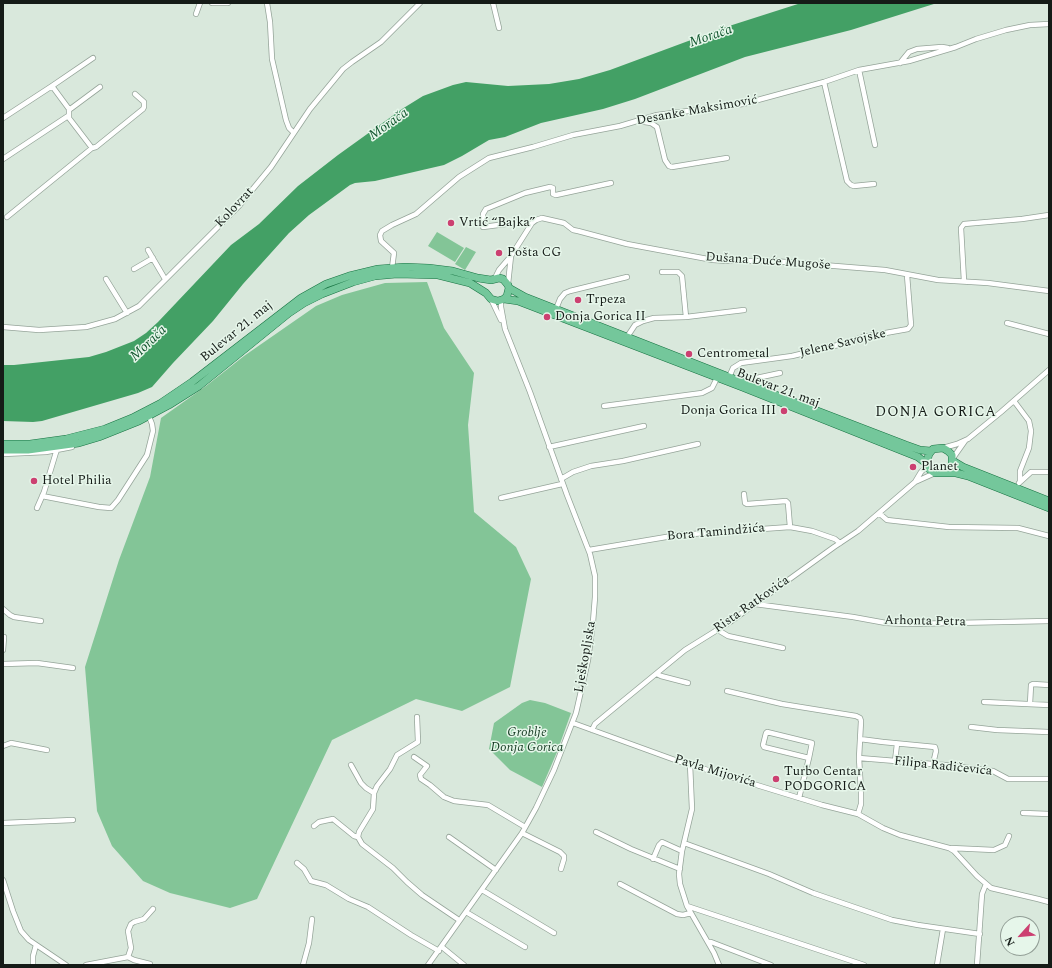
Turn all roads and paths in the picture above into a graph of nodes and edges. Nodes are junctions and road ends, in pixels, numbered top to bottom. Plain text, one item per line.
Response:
1 (200, 3) edge
2 (212, 3) edge
3 (228, 3) edge
4 (267, 3) edge
5 (420, 3) edge
6 (493, 3) edge
7 (196, 14) dead end
8 (1049, 24) edge
9 (499, 28) dead end
10 (950, 49) junction
11 (93, 58) dead end
12 (900, 63) junction
13 (859, 70) junction
14 (824, 82) junction
15 (52, 86) junction
16 (100, 87) dead end
17 (135, 94) dead end
18 (69, 110) junction
19 (68, 116) junction
20 (3, 118) edge
21 (637, 121) junction
22 (294, 133) junction
23 (875, 145) dead end
24 (92, 148) junction
25 (727, 158) dead end
26 (3, 159) edge
27 (612, 182) dead end
28 (874, 184) dead end
29 (1049, 215) edge
30 (7, 217) dead end
31 (530, 225) junction
32 (148, 250) dead end
33 (511, 256) junction
34 (153, 258) junction
35 (392, 268) junction
36 (134, 269) dead end
37 (662, 272) dead end
38 (907, 275) junction
39 (627, 277) dead end
40 (106, 279) dead end
41 (165, 279) junction
42 (493, 279) junction
43 (964, 281) junction
44 (508, 287) junction
45 (1049, 291) edge
46 (488, 296) junction
47 (503, 299) junction
48 (556, 309) junction
49 (744, 310) dead end
50 (127, 313) junction
51 (686, 317) junction
52 (503, 323) junction
53 (1007, 323) dead end
54 (3, 327) edge
55 (1049, 334) edge
56 (628, 337) junction
57 (1049, 370) edge
58 (780, 373) dead end
59 (729, 377) junction
60 (717, 378) junction
61 (746, 383) junction
62 (1014, 401) junction
63 (604, 406) dead end
64 (147, 414) junction
65 (644, 426) dead end
66 (965, 441) junction
67 (3, 444) edge
68 (698, 444) dead end
69 (549, 447) junction
70 (942, 448) junction
71 (57, 449) junction
72 (3, 450) edge
73 (931, 451) junction
74 (3, 454) edge
75 (953, 460) junction
76 (927, 465) junction
77 (946, 472) junction
78 (1049, 472) edge
79 (936, 473) junction
80 (561, 482) junction
81 (915, 482) junction
82 (1018, 485) junction
83 (744, 494) dead end
84 (42, 496) junction
85 (501, 498) dead end
86 (1049, 501) edge
87 (37, 508) dead end
88 (1049, 508) edge
89 (880, 514) junction
90 (790, 527) junction
91 (1049, 536) edge
92 (840, 543) junction
93 (589, 550) junction
94 (755, 604) junction
95 (3, 609) edge
96 (41, 621) dead end
97 (1049, 621) edge
98 (718, 630) junction
99 (4, 637) dead end
100 (783, 648) dead end
101 (3, 650) edge
102 (3, 664) edge
103 (73, 668) dead end
104 (657, 674) junction
105 (688, 683) dead end
106 (1049, 685) edge
107 (727, 692) dead end
108 (984, 702) dead end
109 (1030, 704) junction
110 (1049, 705) edge
111 (417, 717) dead end
112 (573, 723) junction
113 (971, 727) dead end
114 (592, 730) junction
115 (1049, 732) edge
116 (860, 739) junction
117 (897, 744) junction
118 (3, 746) edge
119 (47, 750) dead end
120 (414, 757) dead end
121 (809, 758) junction
122 (860, 758) junction
123 (895, 761) junction
124 (690, 764) junction
125 (933, 764) junction
126 (351, 765) dead end
127 (1049, 779) edge
128 (374, 793) junction
129 (799, 798) junction
130 (1023, 813) dead end
131 (858, 814) junction
132 (1049, 814) edge
133 (74, 820) dead end
134 (3, 823) edge
135 (314, 826) dead end
136 (525, 827) junction
137 (596, 832) dead end
138 (522, 833) junction
139 (1009, 836) dead end
140 (358, 837) junction
141 (450, 837) dead end
142 (684, 843) junction
143 (951, 848) junction
144 (682, 851) junction
145 (653, 859) junction
146 (297, 863) dead end
147 (561, 869) dead end
148 (680, 869) junction
149 (496, 870) junction
150 (3, 880) edge
151 (620, 884) dead end
152 (986, 884) junction
153 (482, 890) junction
154 (1049, 902) edge
155 (687, 906) junction
156 (153, 909) dead end
157 (466, 912) junction
158 (691, 913) junction
159 (312, 919) dead end
160 (459, 920) junction
161 (943, 929) junction
162 (554, 933) dead end
163 (980, 934) junction
164 (708, 942) junction
165 (36, 945) junction
166 (525, 947) dead end
167 (440, 949) junction
168 (128, 957) junction
169 (150, 964) edge
170 (33, 965) edge
171 (66, 965) edge
172 (86, 965) edge
173 (303, 965) edge
174 (428, 965) edge
175 (464, 965) edge
176 (719, 965) edge
177 (771, 965) edge
178 (864, 965) edge
179 (937, 965) edge
180 (976, 965) edge

1 - 7 street
2 - 3 street
4 - 22 street
5 - 22 street, Kolovrat
6 - 9 street
8 - 10 street, Desanke Maksimović
10 - 12 street, Desanke Maksimović
10 - 12 street
11 - 15 street
12 - 13 street, Desanke Maksimović
13 - 14 street, Desanke Maksimović
13 - 23 street
14 - 21 street, Desanke Maksimović
14 - 28 street
15 - 18 street
15 - 20 street
16 - 18 street
17 - 24 street
18 - 19 street
19 - 24 street
19 - 26 street
21 - 25 street
21 - 35 street, Desanke Maksimović
22 - 41 street, Kolovrat
24 - 30 street
27 - 31 street
29 - 43 street
31 - 33 street
31 - 38 street, Dušana Duće Mugoše
32 - 34 street
33 - 42 street
33 - 44 street
34 - 36 street
34 - 41 street
35 - 42 main road, Bulevar 21. maj
35 - 64 main road, Bulevar 21. maj
37 - 51 street
38 - 43 street, Dušana Duće Mugoše
38 - 59 street, Jelene Savojske
39 - 48 street
40 - 50 street
41 - 50 street, Kolovrat
42 - 44 main road, Bulevar 21. maj
42 - 46 main road
43 - 45 street, Dušana Duće Mugoše
44 - 47 main road
44 - 48 main road, Bulevar 21. maj
46 - 47 main road, Bulevar 21. maj
46 - 52 street, Lješkopljska
46 - 64 main road, Bulevar 21. maj
47 - 52 street, Lješkopljska
47 - 60 main road, Bulevar 21. maj
48 - 56 main road, Bulevar 21. maj
49 - 51 street
50 - 54 street, Kolovrat
51 - 56 street
52 - 69 street, Lješkopljska
53 - 55 street
56 - 59 main road, Bulevar 21. maj
57 - 62 street
58 - 61 street
59 - 61 main road, Bulevar 21. maj
60 - 63 street
60 - 76 main road, Bulevar 21. maj
61 - 73 main road, Bulevar 21. maj
62 - 66 street
62 - 82 street
64 - 67 main road, Bulevar 21. maj
64 - 71 main road, Bulevar 21. maj
64 - 84 street
65 - 69 street
66 - 70 street
66 - 75 street
68 - 80 street
69 - 80 street, Lješkopljska
70 - 73 main road, Bulevar 21. maj
70 - 75 main road
71 - 72 main road, Bulevar 21. maj
71 - 74 street
71 - 84 street
73 - 76 main road
75 - 77 main road
75 - 82 main road
76 - 79 main road, Bulevar 21. maj
76 - 81 street, Rista Ratkovića
77 - 79 main road
77 - 88 main road
78 - 82 street
79 - 81 street, Rista Ratkovića
80 - 85 street
80 - 93 street, Lješkopljska
81 - 89 street, Rista Ratkovića
82 - 86 main road
83 - 90 street
84 - 87 street
89 - 91 street
89 - 92 street, Rista Ratkovića
90 - 92 street, Bora Tamindžića
90 - 93 street, Bora Tamindžića
92 - 94 street, Rista Ratkovića
93 - 112 street, Lješkopljska
94 - 97 street, Arhonta Petra
94 - 98 street, Rista Ratkovića
95 - 96 street
98 - 100 street
98 - 104 street, Rista Ratkovića
99 - 101 street
102 - 103 street
104 - 105 street
104 - 114 street, Rista Ratkovića
106 - 109 street
107 - 116 street
108 - 109 street
109 - 110 street
111 - 128 street
112 - 114 street, Pavla Mijovića
112 - 136 street, Lješkopljska
113 - 115 street
114 - 124 street, Pavla Mijovića
116 - 117 street
116 - 122 street
117 - 123 street
117 - 125 street
118 - 119 street
120 - 136 street
121 - 121 street
121 - 129 street
122 - 123 street, Filipa Radičevića
122 - 131 street
123 - 125 street, Filipa Radičevića
124 - 129 street, Pavla Mijovića
124 - 142 street
125 - 127 street, Filipa Radičevića
126 - 128 street
128 - 140 street
129 - 131 street, Pavla Mijovića
130 - 132 street
131 - 143 street, Pavla Mijovića
133 - 134 street
135 - 140 street
136 - 138 street, Lješkopljska
137 - 145 street
138 - 147 street
138 - 149 street, Lješkopljska
139 - 143 street, Pavla Mijovića
140 - 160 street
141 - 149 street
142 - 144 street
142 - 161 street
143 - 152 street
144 - 145 street
144 - 148 street
145 - 148 street
146 - 167 street
148 - 155 street
149 - 153 street, Lješkopljska
150 - 165 street
151 - 158 street
152 - 154 street
152 - 163 street
153 - 157 street, Lješkopljska
153 - 162 street
155 - 158 street
155 - 178 street
156 - 168 street
157 - 160 street, Lješkopljska
157 - 166 street
158 - 164 street
159 - 173 street
160 - 167 street, Lješkopljska
161 - 163 street
161 - 179 street
163 - 180 street
164 - 176 street
164 - 177 street
165 - 170 street
165 - 171 street
167 - 174 street, Lješkopljska
167 - 175 street
168 - 169 street
168 - 172 street

